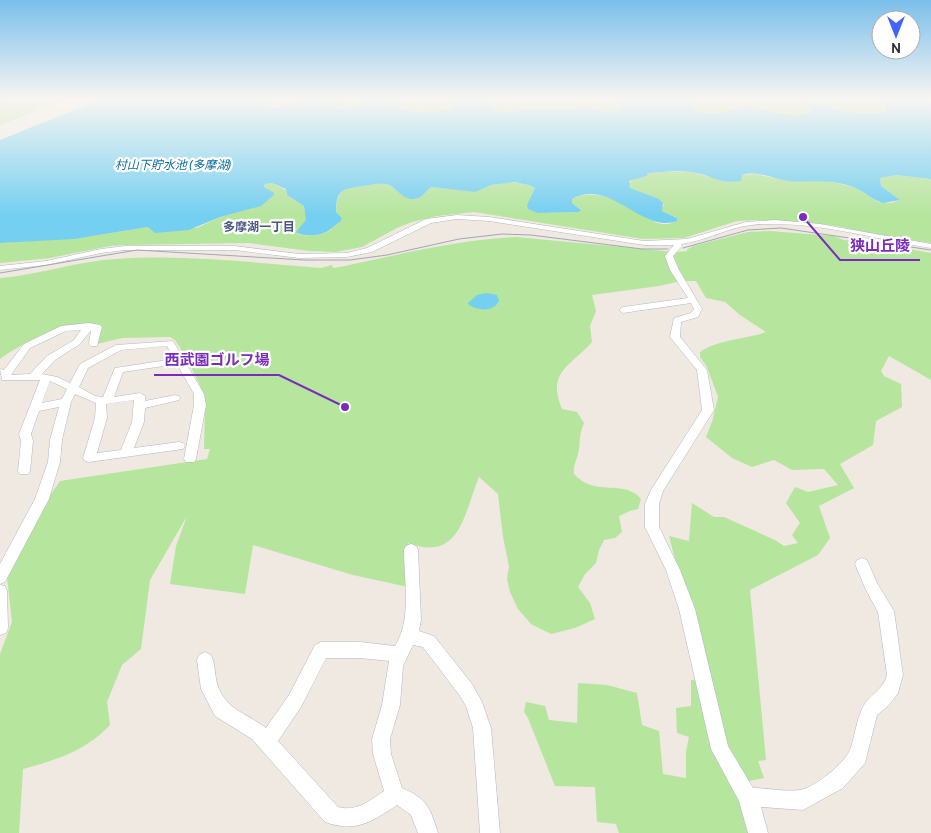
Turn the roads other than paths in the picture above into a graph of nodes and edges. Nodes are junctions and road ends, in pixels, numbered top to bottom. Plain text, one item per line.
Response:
1 (676, 243) junction
2 (931, 246) edge
3 (0, 268) edge
4 (694, 300) junction
5 (623, 310) dead end
6 (89, 326) junction
7 (94, 344) dead end
8 (179, 361) junction
9 (3, 373) edge
10 (46, 377) junction
11 (32, 378) junction
12 (73, 388) junction
13 (175, 398) dead end
14 (66, 402) junction
15 (104, 402) junction
16 (140, 405) junction
17 (34, 408) junction
18 (179, 446) dead end
19 (126, 453) junction
20 (190, 459) dead end
21 (24, 471) dead end
22 (411, 550) dead end
23 (862, 564) dead end
24 (0, 578) edge
25 (0, 591) edge
26 (0, 628) edge
27 (409, 638) junction
28 (399, 654) junction
29 (205, 660) dead end
30 (266, 743) junction
31 (395, 795) junction
32 (748, 797) junction
33 (756, 832) edge
34 (428, 833) edge
35 (490, 833) edge

1 - 2 street
1 - 3 street
1 - 4 street
4 - 5 street
4 - 32 street
6 - 7 street
6 - 9 street
6 - 11 street
8 - 12 street
8 - 15 street
8 - 20 street
9 - 11 street
10 - 11 street
10 - 12 street
10 - 17 street
12 - 14 street
12 - 15 street
13 - 16 street
14 - 17 street
14 - 24 street
15 - 16 street
15 - 19 street
16 - 19 street
17 - 21 street
18 - 19 street
22 - 27 street
23 - 32 street
25 - 26 street
27 - 28 street
27 - 35 street
28 - 30 street
28 - 31 street
29 - 30 street
30 - 31 street
31 - 34 street
32 - 33 street

